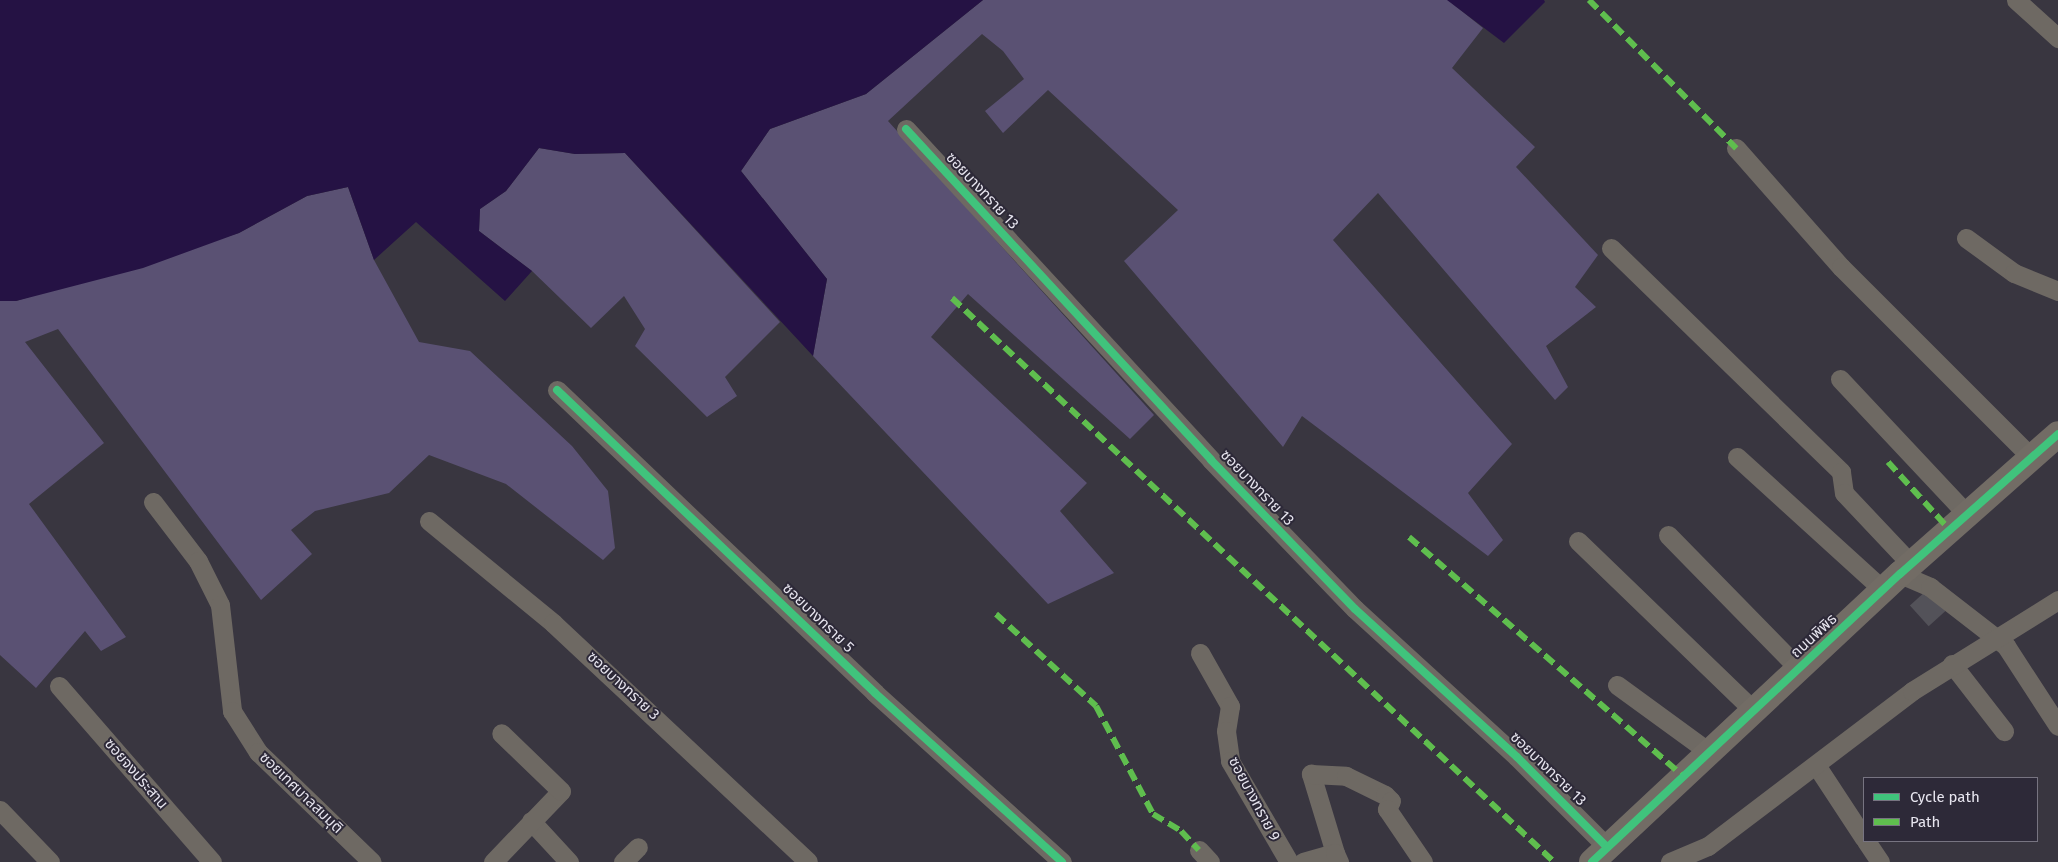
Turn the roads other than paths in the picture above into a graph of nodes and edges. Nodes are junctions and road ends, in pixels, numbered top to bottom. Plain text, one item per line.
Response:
1 (2016, 0) edge
2 (2058, 38) edge
3 (906, 129) dead end
4 (1736, 148) dead end
5 (1966, 238) dead end
6 (1611, 248) dead end
7 (2058, 292) edge
8 (1840, 379) dead end
9 (558, 390) dead end
10 (2058, 434) edge
11 (2030, 456) junction
12 (1736, 457) dead end
13 (153, 502) dead end
14 (1966, 513) junction
15 (429, 521) dead end
16 (1668, 535) dead end
17 (1578, 541) dead end
18 (1898, 576) junction
19 (2058, 600) edge
20 (1994, 636) junction
21 (1200, 653) dead end
22 (1952, 664) junction
23 (1799, 669) junction
24 (1617, 685) dead end
25 (59, 686) dead end
26 (1755, 712) junction
27 (2058, 726) edge
28 (2004, 730) dead end
29 (501, 734) dead end
30 (1709, 752) junction
31 (1816, 765) junction
32 (0, 810) edge
33 (531, 821) junction
34 (1863, 837) edge
35 (1866, 842) edge
36 (638, 847) dead end
37 (1600, 855) edge
38 (1337, 857) edge
39 (50, 862) edge
40 (212, 862) edge
41 (372, 862) edge
42 (492, 862) edge
43 (569, 862) edge
44 (623, 862) edge
45 (808, 862) edge
46 (1062, 862) edge
47 (1288, 862) edge
48 (1303, 862) edge
49 (1423, 862) edge
50 (1670, 862) edge
51 (1880, 862) edge

1 - 2 street
3 - 37 street, ซอยบางทราย 13
4 - 11 street
5 - 7 street
6 - 18 street
8 - 14 street
9 - 46 street, ซอยบางทราย 5
10 - 11 street, ถนนพิพิธ
11 - 14 street, ถนนพิพิธ
12 - 18 street
13 - 41 street, ซอยเทศบาลสมมุติ
14 - 18 street, ถนนพิพิธ
15 - 45 street, ซอยบางทราย 3
16 - 23 street
17 - 26 street
18 - 20 street
18 - 23 street, ถนนพิพิธ
19 - 20 street
20 - 22 street
20 - 27 street
21 - 47 street, ซอยบางทราย 9
22 - 28 street
22 - 31 street
23 - 26 street, ถนนพิพิธ
24 - 30 street
25 - 40 street, ซอยจงประสาน
26 - 30 street, ถนนพิพิธ
29 - 33 street
30 - 37 street, ถนนพิพิธ
31 - 34 street
31 - 50 street
32 - 39 street
33 - 42 street
33 - 43 street
35 - 51 street
36 - 44 street
38 - 48 street
38 - 49 street

